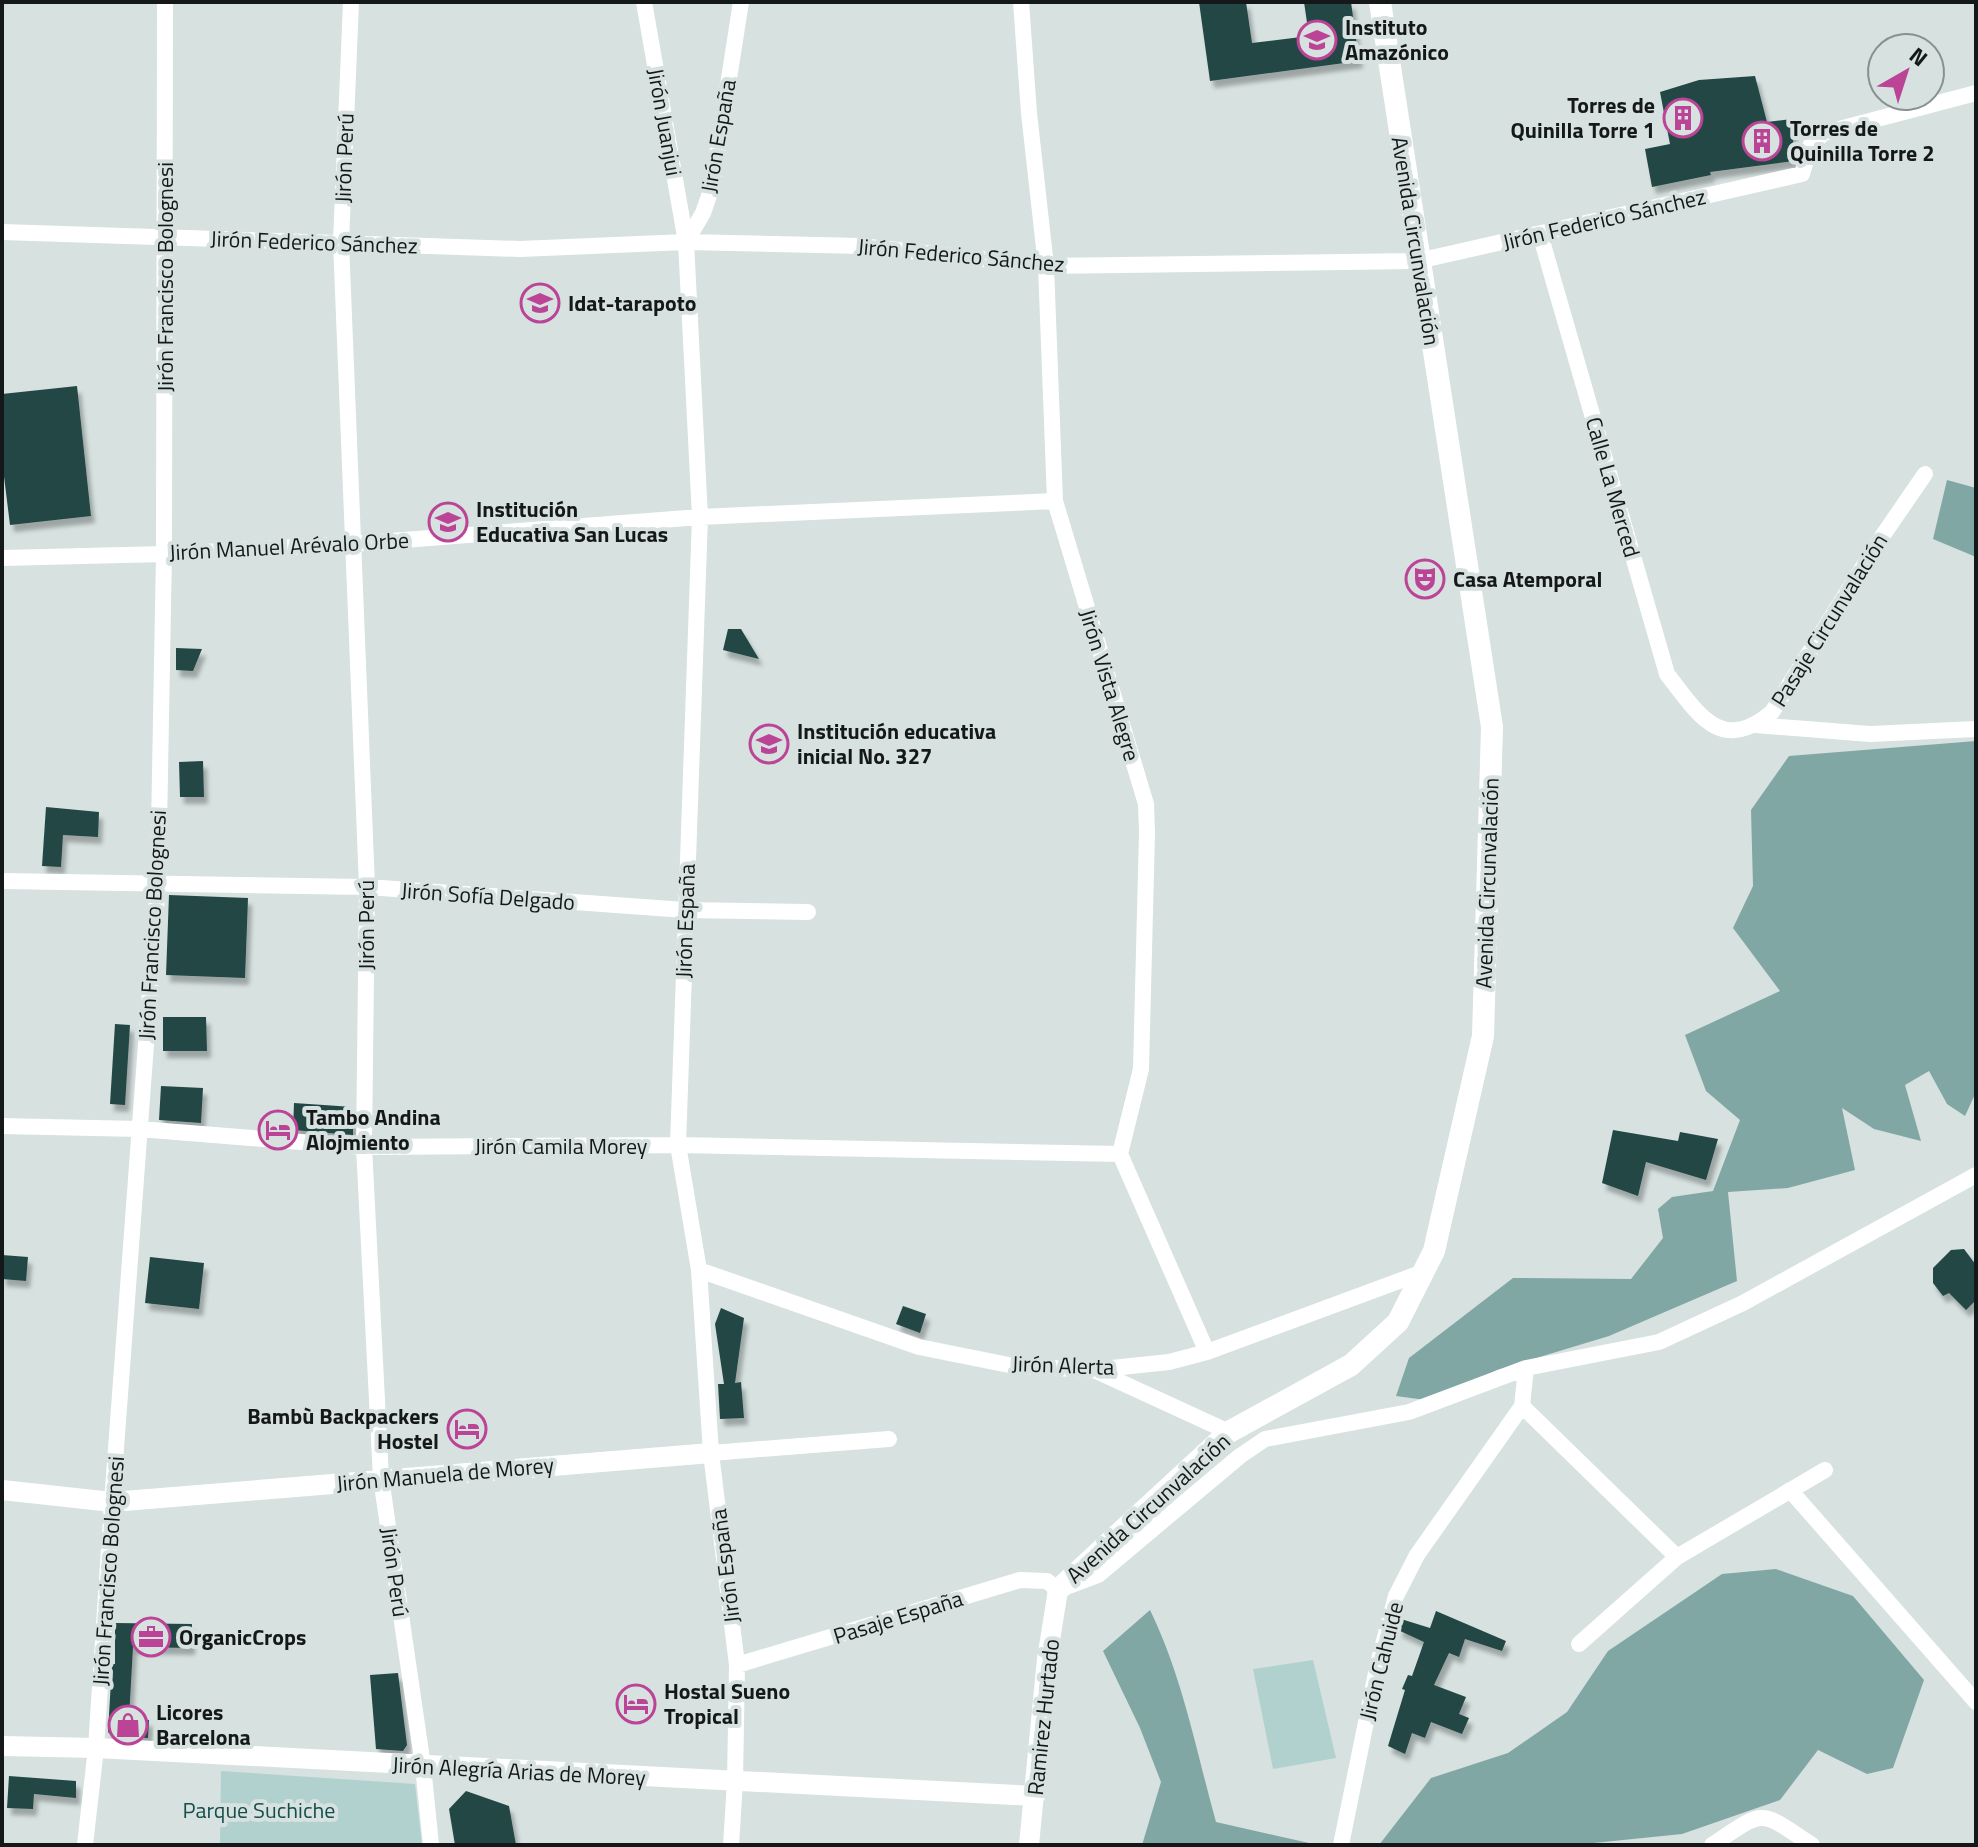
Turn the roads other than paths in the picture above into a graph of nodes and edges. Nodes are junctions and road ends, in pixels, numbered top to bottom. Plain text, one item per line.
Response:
1 (165, 2) edge
2 (351, 2) edge
3 (644, 2) edge
4 (741, 2) edge
5 (1021, 2) edge
6 (1380, 2) edge
7 (1976, 93) edge
8 (2, 232) edge
9 (1540, 234) junction
10 (165, 238) junction
11 (341, 242) junction
12 (686, 242) junction
13 (1418, 261) junction
14 (1046, 266) junction
15 (1925, 474) dead end
16 (1055, 501) junction
17 (700, 517) junction
18 (352, 544) junction
19 (164, 554) junction
20 (2, 558) edge
21 (1712, 725) joint
22 (1756, 725) junction
23 (1976, 729) edge
24 (2, 881) edge
25 (158, 883) junction
26 (367, 887) junction
27 (685, 910) junction
28 (808, 912) dead end
29 (2, 1126) edge
30 (139, 1129) junction
31 (678, 1145) junction
32 (364, 1147) junction
33 (1120, 1154) junction
34 (1976, 1175) edge
35 (699, 1270) junction
36 (1426, 1271) junction
37 (1207, 1352) junction
38 (1526, 1368) junction
39 (1093, 1370) junction
40 (1522, 1406) junction
41 (1229, 1432) junction
42 (889, 1439) dead end
43 (711, 1453) junction
44 (1825, 1470) dead end
45 (381, 1478) junction
46 (2, 1490) edge
47 (1790, 1490) junction
48 (112, 1502) junction
49 (1677, 1557) junction
50 (1058, 1590) junction
51 (1579, 1644) dead end
52 (737, 1665) junction
53 (1976, 1702) edge
54 (2, 1746) edge
55 (96, 1748) junction
56 (423, 1766) junction
57 (735, 1782) junction
58 (1035, 1796) junction
59 (85, 1845) edge
60 (431, 1845) edge
61 (731, 1845) edge
62 (1029, 1845) edge
63 (1341, 1845) edge
64 (1712, 1845) edge
65 (1812, 1845) edge

1 - 10 street, Jirón Francisco Bolognesi
2 - 11 street, Jirón Perú
3 - 12 street, Jirón Juanjui
4 - 12 street, Jirón España
5 - 14 street, Jirón Vista Alegre
6 - 13 main road, Avenida Circunvalación
7 - 9 street, Jirón Federico Sánchez
8 - 10 street, Jirón Federico Sánchez
9 - 13 street, Jirón Federico Sánchez
9 - 21 street, Calle La Merced
10 - 11 street, Jirón Federico Sánchez
10 - 19 street, Jirón Francisco Bolognesi
11 - 12 street, Jirón Federico Sánchez
11 - 18 street, Jirón Perú
12 - 14 street, Jirón Federico Sánchez
12 - 17 street, Jirón España
13 - 14 street, Jirón Federico Sánchez
13 - 36 main road, Avenida Circunvalación
14 - 16 street, Jirón Vista Alegre
15 - 22 street, Pasaje Circunvalación
16 - 17 street, Jirón Manuel Arévalo Orbe
16 - 33 street, Jirón Vista Alegre
17 - 18 street, Jirón Manuel Arévalo Orbe
17 - 27 street, Jirón España
18 - 19 street, Jirón Manuel Arévalo Orbe
18 - 26 street, Jirón Perú
19 - 20 street, Jirón Manuel Arévalo Orbe
19 - 25 street, Jirón Francisco Bolognesi
21 - 22 street, Pasaje Circunvalación
22 - 23 street
24 - 25 street, Jirón Sofía Delgado
25 - 26 street, Jirón Sofía Delgado
25 - 30 street, Jirón Francisco Bolognesi
26 - 27 street, Jirón Sofía Delgado
26 - 32 street, Jirón Perú
27 - 28 street, Jirón Sofía Delgado
27 - 31 street, Jirón España
29 - 30 street, Jirón Camila Morey
30 - 32 street, Jirón Camila Morey
30 - 48 street, Jirón Francisco Bolognesi
31 - 32 street, Jirón Camila Morey
31 - 33 street, Jirón Camila Morey
31 - 35 street, Jirón España
32 - 45 street, Jirón Perú
33 - 37 street
34 - 38 street
35 - 39 street, Jirón Alerta
35 - 43 street, Jirón España
36 - 37 street, Jirón Alerta
36 - 41 main road, Avenida Circunvalación
37 - 39 street, Jirón Alerta
38 - 40 street, Jirón Cahuide
38 - 50 street
39 - 41 street
40 - 49 street
40 - 63 street, Jirón Cahuide
41 - 50 main road, Avenida Circunvalación
42 - 43 street, Jirón Manuela de Morey
43 - 45 street, Jirón Manuela de Morey
43 - 52 street, Jirón España
44 - 47 street
45 - 48 street, Jirón Manuela de Morey
45 - 56 street, Jirón Perú
46 - 48 street, Jirón Manuela de Morey
47 - 49 street
47 - 53 street
48 - 55 street, Jirón Francisco Bolognesi
49 - 51 street
50 - 52 street, Pasaje España
50 - 58 street, Ramirez Hurtado
52 - 57 street, Jirón España
54 - 55 street, Jirón Alegría Arias de Morey
55 - 56 street, Jirón Alegría Arias de Morey
55 - 59 street, Jirón Francisco Bolognesi
56 - 57 street, Jirón Alegría Arias de Morey
56 - 60 street, Jirón Perú
57 - 58 street, Jirón Alegría Arias de Morey
57 - 61 street, Jirón España
58 - 62 street, Ramirez Hurtado
64 - 65 street

